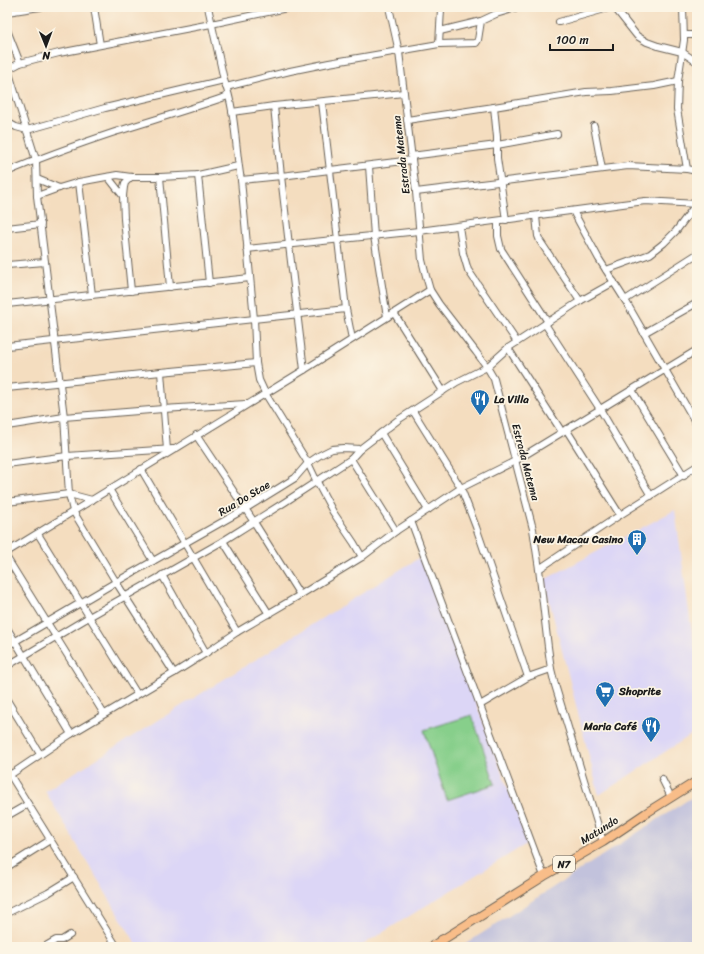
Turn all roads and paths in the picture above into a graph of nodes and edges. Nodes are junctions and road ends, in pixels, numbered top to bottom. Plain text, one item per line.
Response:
1 (40, 7) edge
2 (94, 7) edge
3 (208, 7) edge
4 (292, 7) edge
5 (389, 7) edge
6 (519, 7) edge
7 (613, 7) edge
8 (683, 7) edge
9 (441, 9) dead end
10 (7, 12) edge
11 (481, 21) junction
12 (559, 22) dead end
13 (211, 24) junction
14 (7, 30) edge
15 (440, 31) junction
16 (684, 35) junction
17 (697, 35) edge
18 (440, 44) junction
19 (100, 45) junction
20 (399, 52) junction
21 (682, 52) junction
22 (697, 62) edge
23 (20, 63) junction
24 (7, 70) edge
25 (678, 81) junction
26 (225, 84) junction
27 (404, 93) junction
28 (228, 96) junction
29 (322, 102) junction
30 (274, 106) junction
31 (494, 107) junction
32 (232, 112) junction
33 (407, 120) junction
34 (7, 122) edge
35 (594, 126) dead end
36 (28, 130) junction
37 (557, 134) dead end
38 (497, 145) junction
39 (412, 158) junction
40 (36, 160) junction
41 (238, 166) junction
42 (369, 166) junction
43 (602, 169) junction
44 (687, 169) junction
45 (330, 170) junction
46 (697, 171) edge
47 (7, 172) edge
48 (198, 175) junction
49 (281, 176) junction
50 (108, 177) junction
51 (131, 177) junction
52 (160, 177) junction
53 (37, 179) junction
54 (241, 180) junction
55 (79, 182) junction
56 (500, 182) junction
57 (59, 188) junction
58 (416, 192) junction
59 (38, 196) junction
60 (123, 196) junction
61 (697, 203) edge
62 (573, 211) junction
63 (536, 216) junction
64 (506, 220) junction
65 (498, 221) junction
66 (41, 224) junction
67 (459, 226) junction
68 (7, 228) edge
69 (419, 231) junction
70 (374, 236) junction
71 (338, 240) junction
72 (289, 245) junction
73 (247, 249) junction
74 (696, 257) edge
75 (45, 262) junction
76 (7, 265) edge
77 (606, 270) junction
78 (250, 278) junction
79 (614, 282) junction
80 (209, 283) junction
81 (170, 287) junction
82 (430, 290) junction
83 (131, 291) junction
84 (92, 295) junction
85 (49, 299) junction
86 (625, 300) junction
87 (580, 301) junction
88 (697, 303) edge
89 (7, 304) edge
90 (346, 309) junction
91 (394, 313) junction
92 (297, 314) junction
93 (387, 317) junction
94 (254, 319) junction
95 (547, 323) junction
96 (644, 333) junction
97 (352, 339) junction
98 (54, 341) junction
99 (517, 342) junction
100 (7, 346) edge
101 (508, 348) junction
102 (697, 350) edge
103 (256, 363) junction
104 (487, 367) junction
105 (304, 370) junction
106 (666, 370) junction
107 (161, 372) junction
108 (60, 382) junction
109 (7, 388) edge
110 (632, 390) junction
111 (443, 391) junction
112 (265, 394) junction
113 (248, 404) junction
114 (164, 409) junction
115 (600, 409) junction
116 (412, 411) junction
117 (64, 417) junction
118 (697, 425) edge
119 (7, 426) edge
120 (564, 430) junction
121 (381, 432) junction
122 (196, 435) junction
123 (174, 449) junction
124 (167, 450) junction
125 (360, 450) junction
126 (67, 456) junction
127 (351, 459) junction
128 (515, 460) junction
129 (308, 463) junction
130 (7, 464) edge
131 (697, 466) edge
132 (141, 470) junction
133 (684, 476) junction
134 (317, 482) junction
135 (461, 488) junction
136 (109, 490) junction
137 (69, 494) junction
138 (651, 496) junction
139 (92, 500) junction
140 (7, 502) edge
141 (245, 509) junction
142 (428, 510) junction
143 (73, 511) junction
144 (620, 515) junction
145 (411, 521) junction
146 (254, 522) junction
147 (396, 531) junction
148 (38, 534) junction
149 (223, 541) junction
150 (186, 544) junction
151 (7, 552) edge
152 (362, 557) junction
153 (7, 558) edge
154 (194, 558) junction
155 (153, 561) junction
156 (539, 569) junction
157 (162, 575) junction
158 (116, 582) junction
159 (300, 595) junction
160 (126, 596) junction
161 (81, 603) junction
162 (268, 614) junction
163 (89, 617) junction
164 (47, 622) junction
165 (7, 628) edge
166 (237, 632) junction
167 (55, 637) junction
168 (15, 641) junction
169 (7, 646) edge
170 (206, 653) junction
171 (24, 655) junction
172 (7, 666) edge
173 (551, 669) junction
174 (174, 673) junction
175 (528, 677) junction
176 (137, 694) junction
177 (7, 700) edge
178 (480, 705) junction
179 (104, 714) junction
180 (71, 734) junction
181 (40, 754) junction
182 (8, 773) edge
183 (662, 779) dead end
184 (697, 781) edge
185 (671, 797) junction
186 (28, 804) junction
187 (7, 816) edge
188 (50, 840) junction
189 (603, 842) junction
190 (7, 867) edge
191 (544, 876) junction
192 (74, 877) junction
193 (7, 913) edge
194 (70, 935) dead end
195 (441, 944) edge
196 (44, 947) edge
197 (117, 947) edge
198 (431, 947) edge

1 - 10 street
2 - 19 street
3 - 13 street
4 - 13 street
5 - 20 street, Estrada Matema
6 - 11 street
7 - 12 street
7 - 21 street
8 - 16 street
9 - 15 street
11 - 15 street
11 - 18 street
13 - 19 street
13 - 26 street
14 - 23 street
15 - 18 street
16 - 17 street
16 - 21 street
18 - 20 street
19 - 23 street
20 - 26 street
20 - 27 street, Estrada Matema
21 - 22 street
21 - 25 street
23 - 24 street
24 - 36 street
25 - 31 street
25 - 44 street
26 - 28 street
26 - 36 street
27 - 29 street
27 - 33 street, Estrada Matema
28 - 32 street
28 - 40 street
29 - 30 street
29 - 45 street
30 - 32 street
30 - 49 street
31 - 33 street
31 - 38 street
32 - 41 street
33 - 39 street, Estrada Matema
34 - 36 street
35 - 43 street
36 - 40 street
37 - 38 street
38 - 39 street
38 - 56 street
39 - 42 street
39 - 58 street, Estrada Matema
40 - 47 street
40 - 53 street
41 - 48 street
41 - 54 street
42 - 45 street
42 - 70 street
43 - 44 street
43 - 56 street
44 - 46 street
45 - 49 street
45 - 71 street
48 - 52 street
48 - 80 street
49 - 54 street
49 - 72 street
50 - 51 street
50 - 55 street
50 - 60 street
51 - 52 street
51 - 60 street
52 - 81 street
53 - 57 street
53 - 59 street
54 - 73 street
55 - 57 street
55 - 84 street
56 - 58 street
56 - 64 street
57 - 59 street
58 - 69 street, Estrada Matema
59 - 66 street
60 - 83 street
61 - 62 street
61 - 77 street
62 - 63 street
62 - 77 street
63 - 64 street
63 - 87 street
64 - 65 street
65 - 67 street
65 - 95 street
66 - 68 street
66 - 75 street
67 - 69 street
67 - 99 street
69 - 70 street
69 - 82 street, Estrada Matema
70 - 71 street
70 - 93 street
71 - 72 street
71 - 90 street
72 - 73 street
72 - 92 street
73 - 78 street
74 - 86 street
75 - 76 street
75 - 85 street
77 - 79 street
78 - 80 street
78 - 94 street
79 - 86 street
79 - 87 street
80 - 81 street
81 - 83 street
82 - 91 street
82 - 104 street, Estrada Matema
83 - 84 street
84 - 85 street
85 - 89 street
85 - 98 street
86 - 96 street
87 - 95 street
88 - 96 street
90 - 92 street
90 - 97 street
91 - 93 street
91 - 111 street
92 - 94 street
92 - 105 street
93 - 97 street
94 - 98 street
94 - 103 street
95 - 99 street
95 - 115 street
96 - 106 street
97 - 105 street
98 - 100 street
98 - 108 street
99 - 101 street
101 - 104 street
101 - 120 street
102 - 106 street
103 - 107 street
103 - 112 street
104 - 111 street
104 - 128 street, Estrada Matema
105 - 112 street
106 - 110 street
106 - 118 street
107 - 108 street
107 - 114 street
108 - 109 street
108 - 117 street
110 - 115 street
110 - 133 street
111 - 116 street
112 - 113 street
112 - 129 street
113 - 114 street
113 - 122 street
114 - 117 street
114 - 124 street
115 - 120 street
115 - 138 street
116 - 121 street
116 - 135 street
117 - 119 street
117 - 126 street
120 - 128 street
120 - 144 street
121 - 125 street
121 - 142 street
122 - 123 street
122 - 141 street
123 - 124 street
123 - 132 street
124 - 126 street
125 - 127 street
125 - 129 street, Rua Do Stae
126 - 130 street
126 - 137 street
127 - 134 street
127 - 147 street
128 - 135 street
128 - 156 street, Estrada Matema
129 - 134 street
129 - 141 street, Rua Do Stae
131 - 133 street
132 - 136 street
132 - 150 street
133 - 138 street
134 - 146 street
134 - 152 street
135 - 142 street
135 - 175 street
136 - 139 street
136 - 155 street
137 - 139 street
137 - 140 street
137 - 143 street
138 - 144 street
139 - 143 street
141 - 146 street
141 - 150 street, Rua Do Stae
142 - 145 street
143 - 148 street
143 - 158 street
144 - 156 street
145 - 147 street
145 - 178 street
146 - 149 street
146 - 159 street
147 - 152 street
148 - 151 street
148 - 161 street
149 - 154 street
149 - 162 street
150 - 154 street
150 - 155 street, Rua Do Stae
152 - 159 street
153 - 164 street
154 - 157 street
154 - 166 street
155 - 158 street, Rua Do Stae
156 - 173 street, Estrada Matema
157 - 160 street
157 - 170 street
158 - 160 street
158 - 161 street, Rua Do Stae
159 - 162 street
160 - 163 street
160 - 174 street
161 - 163 street
161 - 164 street, Rua Do Stae
162 - 166 street
163 - 167 street
163 - 176 street
164 - 167 street
164 - 168 street, Rua Do Stae
165 - 168 street
166 - 170 street
167 - 171 street
167 - 179 street
168 - 169 street, Rua Do Stae
168 - 171 street
170 - 174 street
171 - 172 street
171 - 180 street
173 - 175 street
173 - 189 street, Estrada Matema
174 - 176 street
175 - 178 street
176 - 179 street
177 - 181 street
178 - 191 street
179 - 180 street
180 - 181 street
181 - 182 street
182 - 186 street
183 - 185 street
184 - 185 main road, Matundo / N7
185 - 189 main road, Matundo / N7
186 - 187 street
186 - 188 street
188 - 190 street
188 - 192 street
189 - 191 main road, Matundo / N7
191 - 195 main road, Matundo / N7
192 - 193 street
192 - 197 street
194 - 196 street
195 - 198 main road, Matundo / N7

